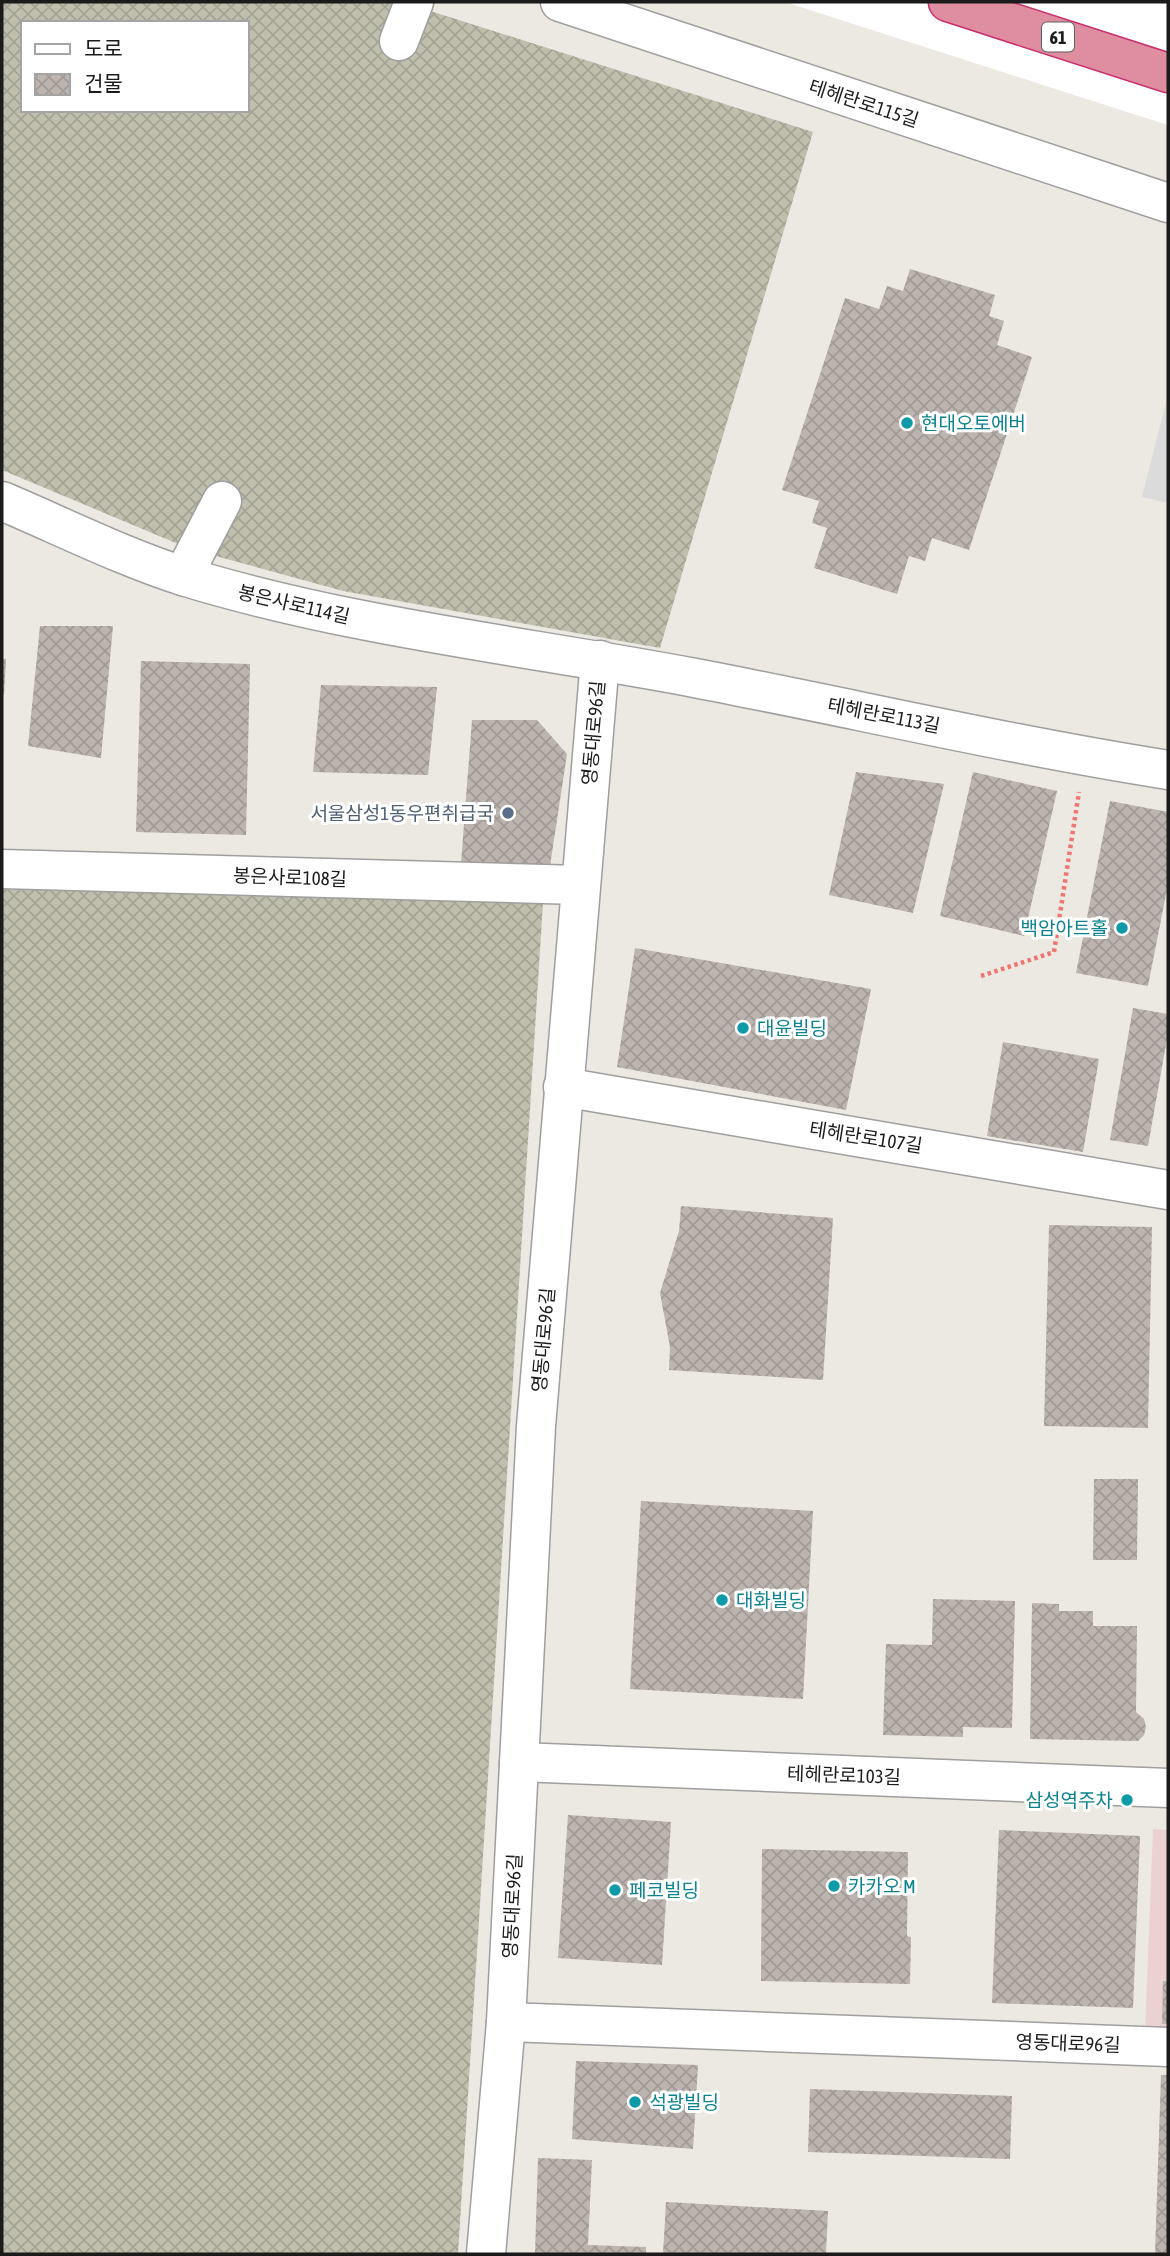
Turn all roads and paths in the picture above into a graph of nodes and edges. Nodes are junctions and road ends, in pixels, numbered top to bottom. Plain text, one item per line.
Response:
1 (414, 2) edge
2 (560, 2) edge
3 (948, 2) edge
4 (399, 41) dead end
5 (1168, 73) edge
6 (1168, 204) edge
7 (222, 500) dead end
8 (2, 502) edge
9 (183, 576) junction
10 (600, 660) junction
11 (1085, 757) junction
12 (1168, 770) edge
13 (2, 869) edge
14 (579, 885) junction
15 (981, 976) dead end
16 (563, 1087) junction
17 (1168, 1190) edge
18 (519, 1762) junction
19 (1168, 1788) edge
20 (506, 2022) junction
21 (1168, 2047) edge
22 (486, 2254) edge

1 - 4 street
2 - 6 street, 테헤란로115길
3 - 5 highway, 61
7 - 9 street
8 - 9 street, 봉은사로114길
9 - 10 street, 봉은사로114길
10 - 11 street, 테헤란로113길
10 - 14 street, 영동대로96길
11 - 12 street, 테헤란로113길
11 - 15 path
13 - 14 street, 봉은사로108길
14 - 16 street, 영동대로96길
16 - 17 street, 테헤란로107길
16 - 18 street, 영동대로96길
18 - 19 street, 테헤란로103길
18 - 20 street, 영동대로96길
20 - 21 street, 영동대로96길
20 - 22 street, 영동대로96길

